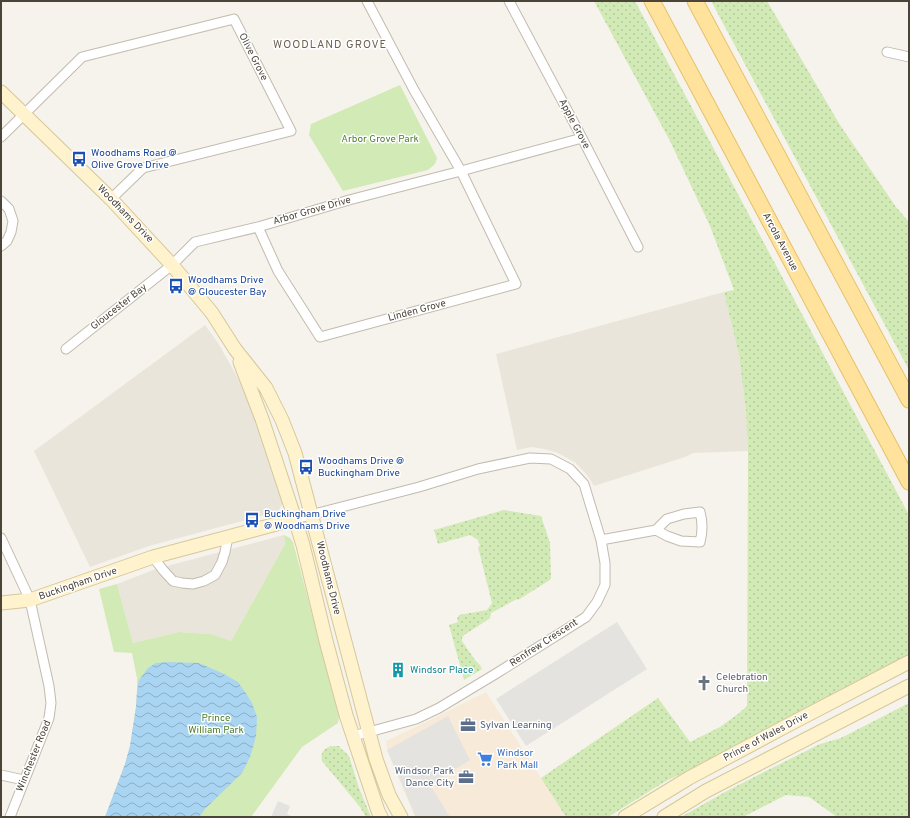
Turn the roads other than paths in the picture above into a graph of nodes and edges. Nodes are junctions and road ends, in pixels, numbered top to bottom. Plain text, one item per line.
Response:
1 (367, 1) edge
2 (509, 1) edge
3 (652, 1) edge
4 (695, 1) edge
5 (887, 52) dead end
6 (909, 57) edge
7 (1, 92) edge
8 (23, 114) junction
9 (1, 137) edge
10 (582, 138) junction
11 (461, 171) junction
12 (111, 199) junction
13 (1, 201) edge
14 (258, 227) junction
15 (1, 246) edge
16 (638, 247) dead end
17 (172, 264) junction
18 (66, 349) dead end
19 (235, 349) junction
20 (909, 400) edge
21 (909, 482) edge
22 (312, 515) junction
23 (295, 519) junction
24 (656, 530) junction
25 (228, 537) junction
26 (1, 538) edge
27 (601, 540) junction
28 (153, 558) junction
29 (30, 600) junction
30 (1, 603) edge
31 (909, 662) edge
32 (909, 686) edge
33 (369, 732) junction
34 (352, 736) junction
35 (1, 775) edge
36 (24, 780) junction
37 (10, 817) edge
38 (381, 817) edge
39 (401, 817) edge
40 (625, 817) edge
41 (664, 817) edge

1 - 11 street
2 - 10 street, Apple Grove
3 - 21 main road, Arcola Avenue
4 - 20 main road
5 - 6 street
7 - 8 street, Woodhams Drive
8 - 9 street
8 - 12 street, Woodhams Drive
8 - 12 street, Olive Grove
10 - 11 street, Arbor Grove Drive
10 - 16 street, Apple Grove
11 - 14 street, Arbor Grove Drive
11 - 14 street, Linden Grove
12 - 17 street, Woodhams Drive
13 - 15 street
14 - 17 street, Arbor Grove Drive
17 - 18 street, Gloucester Bay
17 - 19 street, Woodhams Drive
19 - 22 street, Woodhams Drive
19 - 23 street, Woodhams Drive
22 - 23 street, Buckingham Drive
22 - 27 street, Renfrew Crescent
22 - 33 street, Woodhams Drive
23 - 25 street, Buckingham Drive
23 - 34 street, Woodhams Drive
24 - 24 street
24 - 27 street
25 - 28 street, Buckingham Drive
25 - 28 street
26 - 29 street, Winchester Road
27 - 33 street, Renfrew Crescent
28 - 29 street, Buckingham Drive
29 - 30 street, Buckingham Drive
29 - 36 street, Winchester Road
31 - 40 street, Prince of Wales Drive
32 - 41 street, Prince of Wales Drive
33 - 34 street, Renfrew Crescent
33 - 39 street, Woodhams Drive
34 - 38 street, Woodhams Drive
35 - 36 street
36 - 37 street, Winchester Road

